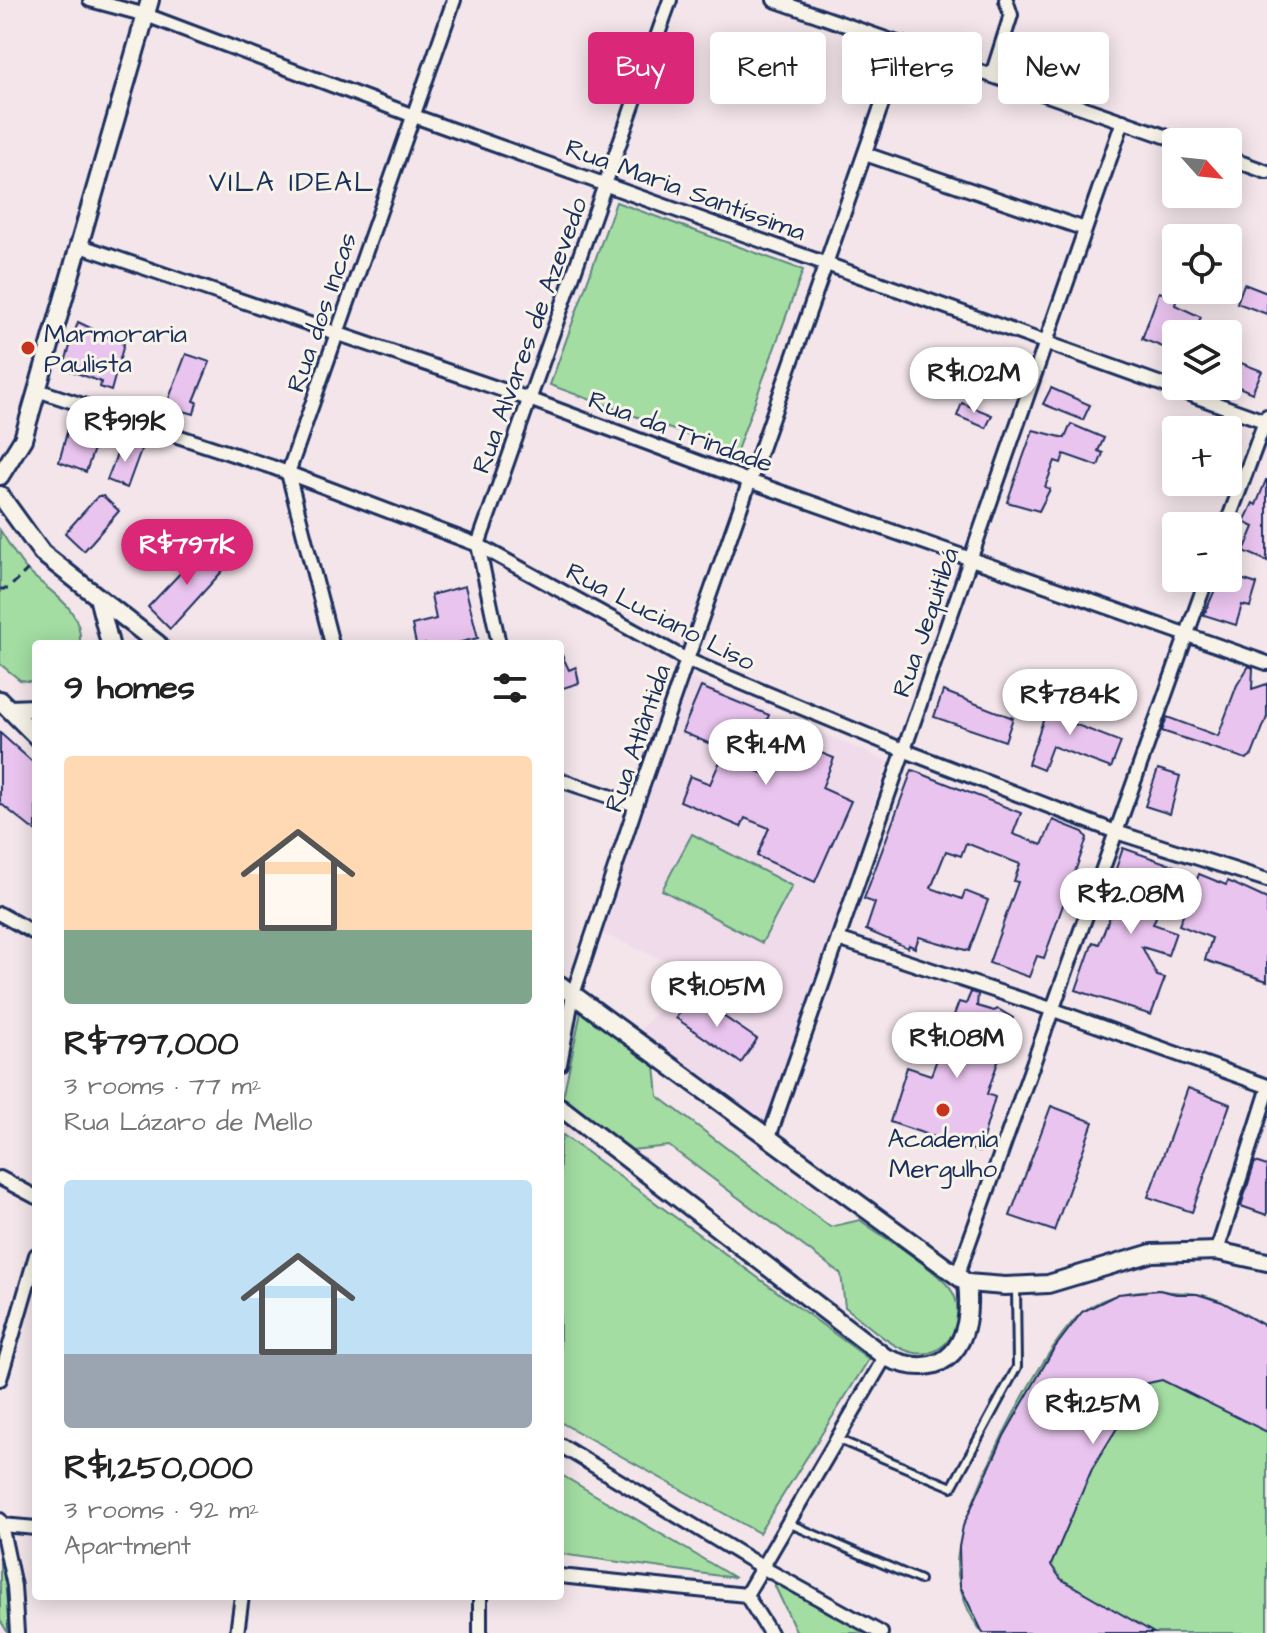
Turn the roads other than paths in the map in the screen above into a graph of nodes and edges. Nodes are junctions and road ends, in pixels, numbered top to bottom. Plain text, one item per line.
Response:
1 (90, 0) edge
2 (454, 0) edge
3 (670, 0) edge
4 (774, 0) edge
5 (1006, 0) edge
6 (148, 8) edge
7 (868, 32) edge
8 (982, 72) edge
9 (992, 75) junction
10 (882, 104) edge
11 (414, 116) junction
12 (1123, 121) junction
13 (1162, 135) edge
14 (865, 154) junction
15 (1242, 163) edge
16 (1267, 172) edge
17 (607, 184) junction
18 (1085, 229) junction
19 (78, 245) junction
20 (826, 262) junction
21 (336, 335) junction
22 (1047, 340) junction
23 (37, 390) junction
24 (529, 399) junction
25 (1266, 419) edge
26 (288, 473) junction
27 (0, 476) edge
28 (749, 481) junction
29 (0, 495) edge
30 (1231, 512) edge
31 (478, 545) junction
32 (971, 557) junction
33 (1202, 592) edge
34 (98, 597) junction
35 (1186, 634) junction
36 (109, 640) edge
37 (154, 640) edge
38 (331, 640) edge
39 (498, 640) edge
40 (687, 660) junction
41 (1267, 663) edge
42 (4, 705) edge
43 (32, 708) edge
44 (32, 732) edge
45 (903, 750) junction
46 (564, 781) edge
47 (636, 805) junction
48 (1116, 832) junction
49 (1267, 880) edge
50 (0, 914) edge
51 (32, 932) edge
52 (838, 939) junction
53 (566, 989) edge
54 (1051, 1009) junction
55 (564, 1014) edge
56 (1267, 1086) edge
57 (1267, 1093) edge
58 (564, 1110) edge
59 (769, 1137) junction
60 (0, 1178) edge
61 (32, 1195) edge
62 (1217, 1251) junction
63 (1267, 1262) edge
64 (32, 1269) edge
65 (962, 1279) junction
66 (1016, 1286) junction
67 (885, 1357) junction
68 (0, 1379) edge
69 (837, 1439) junction
70 (564, 1447) edge
71 (1, 1522) edge
72 (788, 1523) junction
73 (32, 1527) edge
74 (762, 1567) junction
75 (564, 1576) edge
76 (920, 1580) dead end
77 (746, 1595) junction
78 (241, 1600) edge
79 (480, 1600) edge
80 (17, 1633) edge
81 (237, 1633) edge
82 (480, 1633) edge
83 (770, 1633) edge
84 (881, 1633) edge

1 - 6 street, Rua Maria Santíssima
2 - 11 street, Rua dos Incas
3 - 17 street, Rua Alvares de Azevedo
4 - 7 street
5 - 9 street
6 - 11 street, Rua Maria Santíssima
6 - 19 main road
8 - 9 street
9 - 12 street
10 - 14 street, Rua Atlântida
11 - 17 street, Rua Maria Santíssima
11 - 21 street, Rua dos Incas
12 - 13 street
12 - 18 street, Rua Jequitibá
14 - 18 street
14 - 20 street, Rua Atlântida
15 - 16 street
17 - 20 street, Rua Maria Santíssima
17 - 24 street, Rua Alvares de Azevedo
18 - 22 street, Rua Jequitibá
19 - 21 street, Rua da Trindade
19 - 23 main road
20 - 22 street, Rua Maria Santíssima
20 - 28 street, Rua Atlântida
21 - 24 street, Rua da Trindade
21 - 26 street, Rua dos Incas
22 - 25 street, Rua Maria Santíssima
22 - 32 street, Rua Jequitibá
23 - 26 street, Rua Luciano Liso
23 - 27 main road
24 - 28 street, Rua da Trindade
24 - 31 street, Rua Alvares de Azevedo
25 - 30 street
26 - 31 street, Rua Luciano Liso
26 - 38 street
28 - 32 street, Rua da Trindade
28 - 40 street, Rua Atlântida
29 - 34 main road
31 - 39 street
31 - 40 street, Rua Luciano Liso
32 - 35 street, Rua da Trindade
32 - 45 street, Rua Jequitibá
33 - 35 street
34 - 36 main road
34 - 37 main road
35 - 41 street, Rua da Trindade
35 - 48 street
40 - 45 street, Rua Luciano Liso
40 - 47 street, Rua Atlântida
42 - 43 main road
42 - 44 main road
45 - 48 street, Rua Luciano Liso
45 - 52 street, Rua Jequitibá
46 - 47 street
47 - 53 street, Rua Atlântida
48 - 49 street, Rua Luciano Liso
48 - 54 street
50 - 51 street
52 - 54 street
52 - 59 street, Rua Jequitibá
53 - 55 street, Rua Atlântida
53 - 59 main road
54 - 56 street
54 - 65 street
57 - 62 street
58 - 67 main road
59 - 65 main road
60 - 61 street
62 - 63 main road
62 - 66 main road
64 - 68 street
65 - 66 main road
65 - 67 main road
66 - 69 lane
67 - 69 street
69 - 72 street
70 - 74 street
71 - 73 street
71 - 80 street
72 - 74 street
72 - 76 lane
74 - 77 street
74 - 84 street
75 - 77 street
77 - 83 street
78 - 81 street
79 - 82 street

